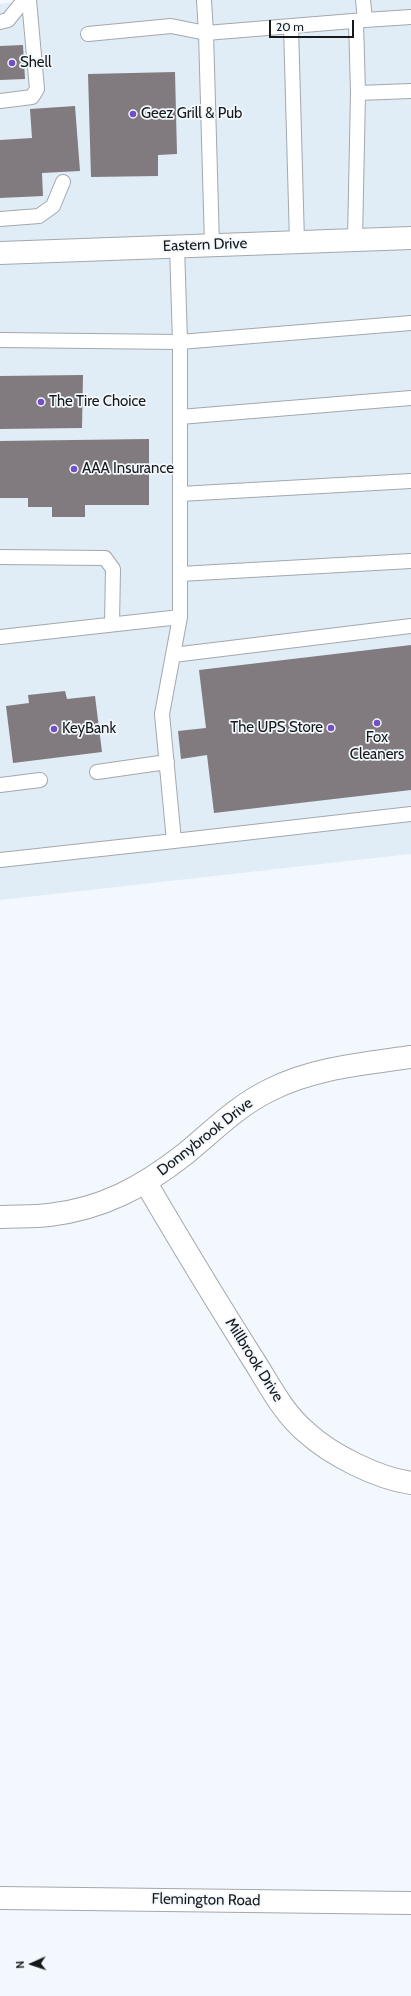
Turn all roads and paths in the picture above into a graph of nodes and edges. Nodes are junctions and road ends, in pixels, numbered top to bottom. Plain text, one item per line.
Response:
1 (24, 0) edge
2 (29, 0) edge
3 (204, 0) edge
4 (363, 0) edge
5 (411, 17) edge
6 (361, 20) junction
7 (0, 22) edge
8 (291, 26) junction
9 (206, 33) junction
10 (88, 34) dead end
11 (411, 91) edge
12 (358, 93) junction
13 (0, 101) edge
14 (63, 182) dead end
15 (0, 219) edge
16 (411, 238) edge
17 (355, 240) junction
18 (297, 242) junction
19 (212, 245) junction
20 (177, 246) junction
21 (0, 253) edge
22 (411, 323) edge
23 (0, 340) edge
24 (180, 342) junction
25 (411, 398) edge
26 (180, 417) junction
27 (411, 481) edge
28 (180, 494) junction
29 (0, 557) edge
30 (411, 561) edge
31 (180, 574) junction
32 (180, 617) junction
33 (112, 624) junction
34 (411, 626) edge
35 (0, 637) edge
36 (173, 655) junction
37 (167, 762) junction
38 (97, 772) dead end
39 (40, 780) dead end
40 (0, 785) edge
41 (411, 814) edge
42 (174, 841) junction
43 (0, 860) edge
44 (411, 1057) edge
45 (146, 1183) junction
46 (0, 1217) edge
47 (411, 1483) edge
48 (0, 1898) edge
49 (411, 1903) edge

1 - 7 lane
2 - 13 lane
3 - 9 lane
4 - 6 lane
5 - 6 lane
6 - 8 lane
6 - 12 lane
8 - 9 lane
8 - 18 lane
9 - 10 lane
9 - 19 lane
11 - 12 lane
12 - 17 lane
14 - 15 lane
16 - 17 street, Eastern Drive
17 - 18 street, Eastern Drive
18 - 19 street, Eastern Drive
19 - 20 street, Eastern Drive
20 - 21 street, Eastern Drive
20 - 24 lane
22 - 24 lane
23 - 24 lane
24 - 26 lane
25 - 26 lane
26 - 28 lane
27 - 28 lane
28 - 31 lane
29 - 33 lane
30 - 31 lane
31 - 32 lane
32 - 33 lane
32 - 36 lane
33 - 35 lane
34 - 36 lane
36 - 37 lane
37 - 38 lane
37 - 42 lane
39 - 40 lane
41 - 42 lane
42 - 43 lane
44 - 45 street, Donnybrook Drive
45 - 46 street, Donnybrook Drive
45 - 47 street, Millbrook Drive
48 - 49 street, Flemington Road

